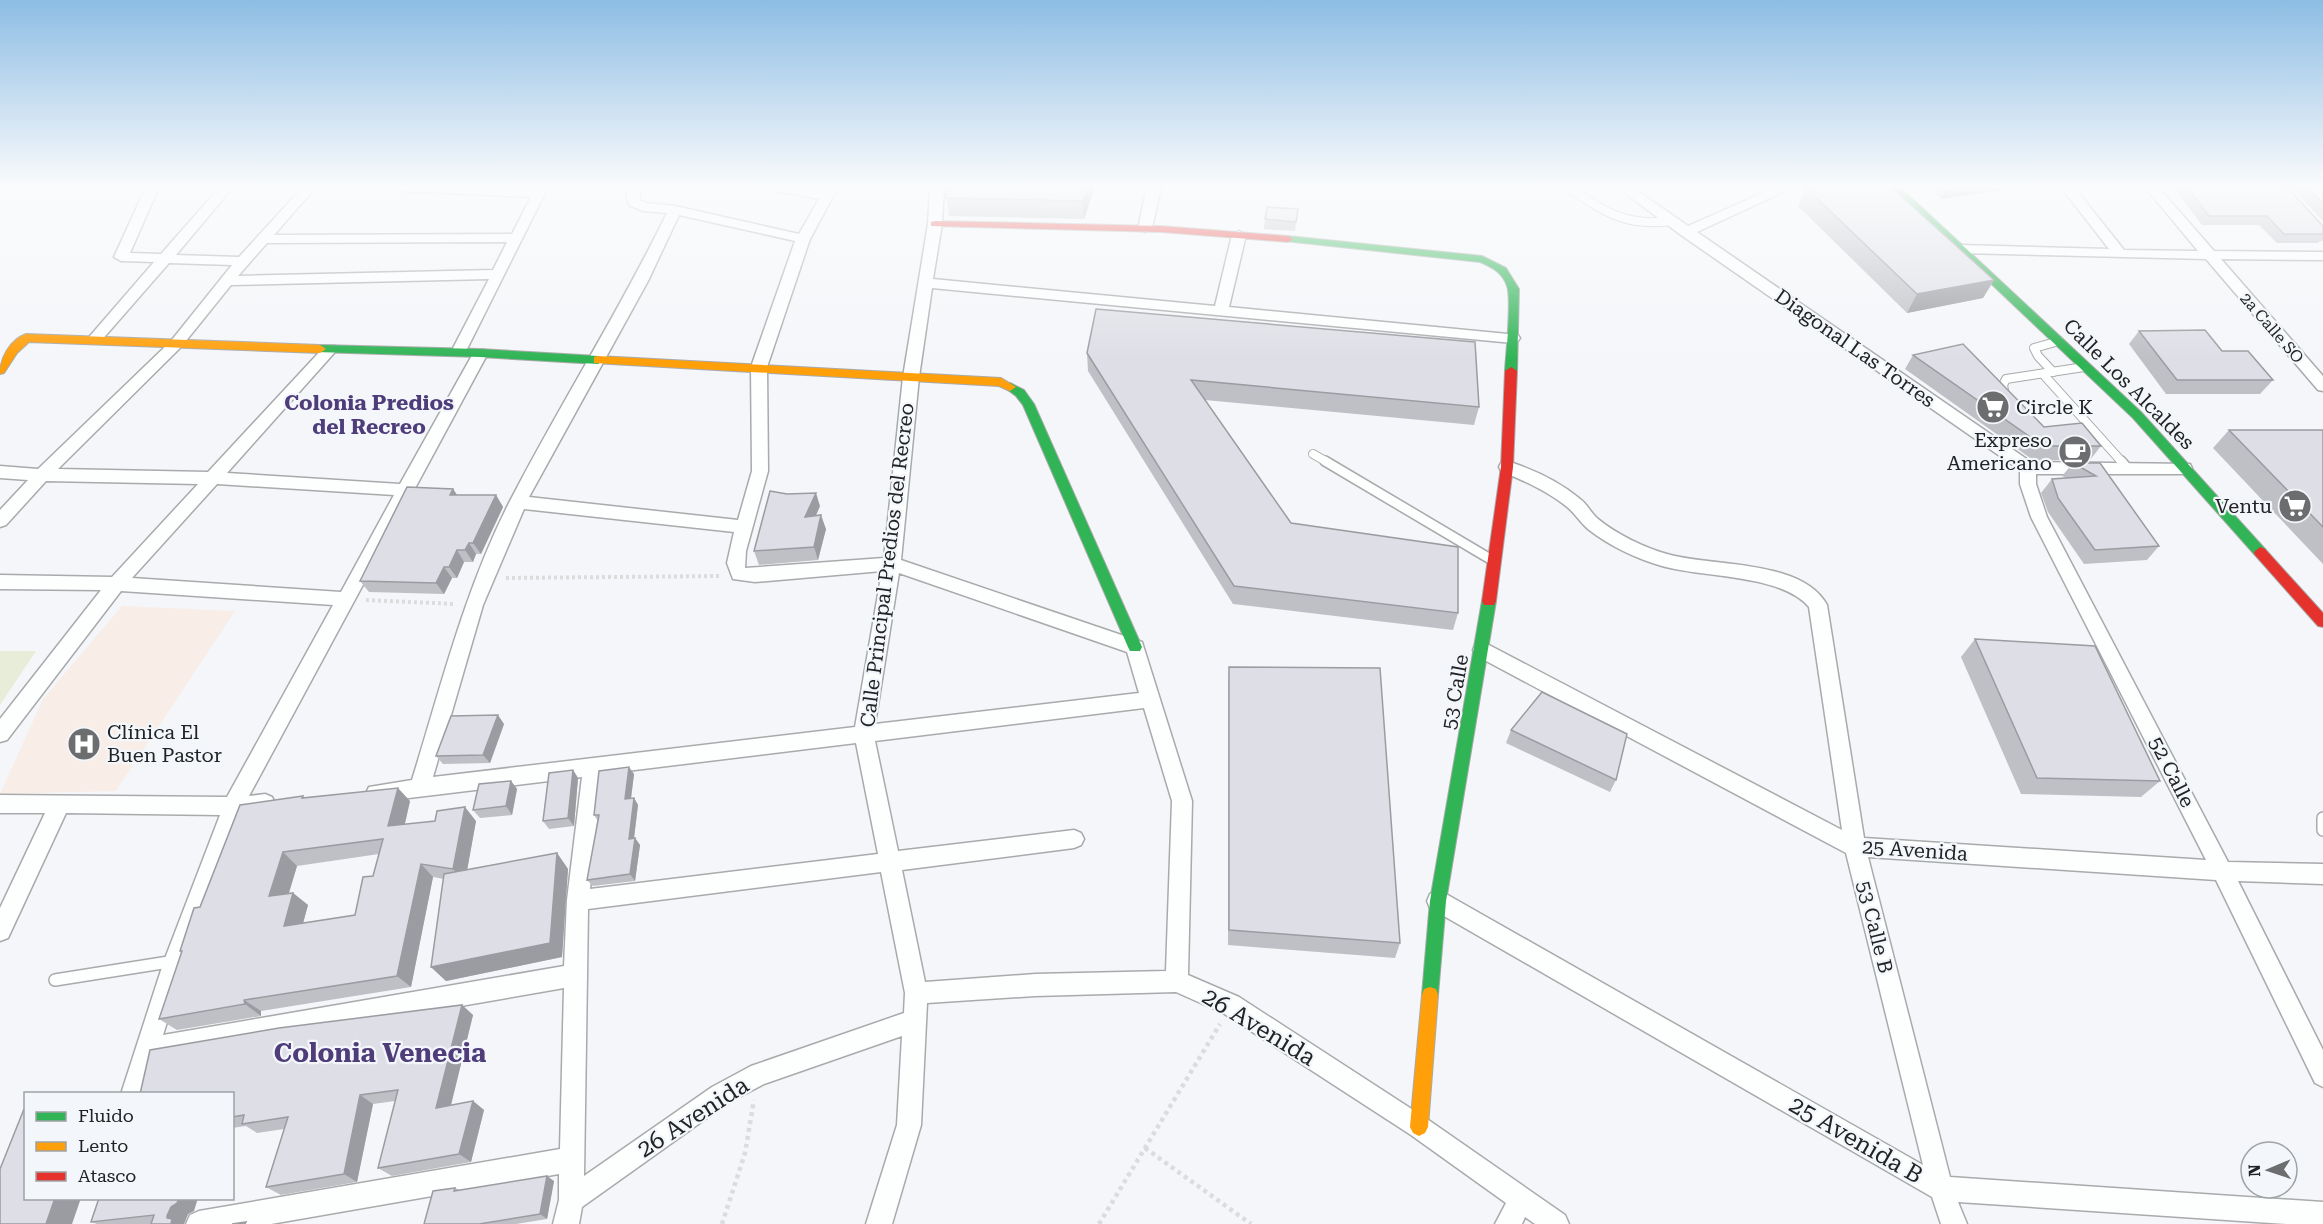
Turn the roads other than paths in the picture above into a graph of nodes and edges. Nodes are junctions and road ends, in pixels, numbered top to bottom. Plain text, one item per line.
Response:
1 (127, 244) edge
2 (176, 244) edge
3 (258, 244) edge
4 (513, 244) edge
5 (659, 244) edge
6 (801, 244) edge
7 (932, 244) edge
8 (1237, 244) edge
9 (1335, 244) edge
10 (1704, 244) edge
11 (1956, 244) edge
12 (2112, 244) edge
13 (2198, 244) edge
14 (1961, 249) junction
15 (2120, 254) junction
16 (2208, 256) junction
17 (2323, 256) edge
18 (163, 259) junction
19 (243, 261) junction
20 (498, 274) junction
21 (226, 281) junction
22 (927, 283) junction
23 (1221, 311) junction
24 (1513, 338) junction
25 (95, 339) junction
26 (2060, 341) junction
27 (176, 344) junction
28 (330, 349) junction
29 (459, 352) junction
30 (480, 353) junction
31 (598, 360) junction
32 (759, 367) junction
33 (2087, 367) junction
34 (0, 370) edge
35 (2053, 372) junction
36 (2043, 374) junction
37 (911, 377) junction
38 (2323, 386) edge
39 (2012, 402) edge
40 (2090, 426) junction
41 (2079, 427) edge
42 (1313, 454) dead end
43 (1507, 467) junction
44 (2028, 468) junction
45 (2127, 468) junction
46 (2184, 468) junction
47 (0, 472) edge
48 (42, 475) junction
49 (211, 478) junction
50 (404, 490) junction
51 (518, 502) junction
52 (0, 521) edge
53 (744, 527) junction
54 (1494, 561) junction
55 (892, 564) junction
56 (0, 582) edge
57 (116, 584) junction
58 (344, 599) junction
59 (2323, 622) edge
60 (1136, 647) junction
61 (1482, 650) junction
62 (1151, 699) junction
63 (864, 733) junction
64 (0, 734) edge
65 (592, 765) junction
66 (420, 788) junction
67 (362, 794) edge
68 (279, 802) edge
69 (0, 804) edge
70 (60, 804) junction
71 (232, 806) junction
72 (2323, 818) edge
73 (2323, 830) edge
74 (1074, 839) dead end
75 (1855, 847) junction
76 (890, 860) junction
77 (2222, 871) junction
78 (2323, 874) edge
79 (578, 900) junction
80 (1438, 901) junction
81 (0, 931) edge
82 (175, 961) junction
83 (575, 975) junction
84 (55, 980) dead end
85 (1177, 981) junction
86 (915, 993) junction
87 (915, 1020) junction
88 (147, 1049) junction
89 (2323, 1075) edge
90 (134, 1092) edge
91 (1419, 1127) junction
92 (573, 1159) junction
93 (1941, 1189) junction
94 (572, 1200) junction
95 (1521, 1200) junction
96 (2323, 1214) edge
97 (199, 1224) edge
98 (566, 1224) edge
99 (879, 1224) edge
100 (1508, 1224) edge
101 (1556, 1224) edge
102 (1953, 1224) edge

1 - 18 street
2 - 18 street
3 - 19 street
4 - 20 street
5 - 31 street
6 - 32 street
7 - 22 street, Calle Principal Predios del Recreo
8 - 23 street
9 - 24 street, 53 Calle
10 - 44 street, Diagonal Las Torres
11 - 14 street, Calle Los Alcaldes
12 - 15 street
13 - 16 street, 2a Calle SO
14 - 15 street
14 - 26 street, Calle Los Alcaldes
15 - 16 street
16 - 17 street
16 - 38 street, 2a Calle SO
18 - 19 street
18 - 25 street
19 - 21 street
20 - 21 street
20 - 29 street
21 - 27 street
22 - 23 street
22 - 37 street, Calle Principal Predios del Recreo
23 - 24 street
24 - 43 street, 53 Calle
25 - 27 street
25 - 34 street
26 - 33 street, Calle Los Alcaldes
26 - 35 lane
27 - 28 street
27 - 48 street
28 - 29 street
28 - 49 street
29 - 30 street
30 - 31 street
30 - 50 street
31 - 32 street
31 - 51 street
32 - 37 street
32 - 53 street
33 - 35 lane
33 - 46 street, Calle Los Alcaldes
35 - 36 lane
36 - 39 lane
36 - 40 lane
37 - 55 street, Calle Principal Predios del Recreo
37 - 60 street
40 - 41 lane
40 - 45 lane
42 - 54 lane
43 - 54 street, 53 Calle
43 - 75 street, 53 Calle B
44 - 45 street
44 - 77 street, 52 Calle
45 - 46 street
46 - 59 street, Calle Los Alcaldes
47 - 48 street
48 - 49 street
48 - 52 street
49 - 50 street
49 - 57 street
50 - 58 street
51 - 53 street
51 - 66 street
53 - 55 street
54 - 61 street, 53 Calle
55 - 60 street
55 - 63 street, Calle Principal Predios del Recreo
56 - 57 street
57 - 58 street
57 - 64 street
58 - 71 street
60 - 62 street
61 - 75 street, 25 Avenida
61 - 80 street, 53 Calle
62 - 63 street
62 - 85 street
63 - 65 street
63 - 76 street, Calle Principal Predios del Recreo
65 - 66 street
65 - 79 street
66 - 67 street
68 - 71 street
69 - 70 street
70 - 71 street
70 - 81 street
71 - 82 street
72 - 73 lane
74 - 76 street
75 - 77 street, 25 Avenida
75 - 93 street, 53 Calle B
76 - 79 street
76 - 86 street, Calle Principal Predios del Recreo
77 - 78 street, 25 Avenida
77 - 89 street, 52 Calle
79 - 83 street
80 - 91 street, 53 Calle
80 - 93 street, 25 Avenida B
82 - 84 lane
82 - 88 street
83 - 88 street
83 - 92 street
85 - 86 street, 26 Avenida
85 - 91 street, 26 Avenida
86 - 87 street, Calle Principal Predios del Recreo
87 - 94 street, 26 Avenida
87 - 99 street, Calle Principal Predios del Recreo
88 - 90 street
91 - 95 street, 26 Avenida
92 - 94 street
92 - 97 street
93 - 96 street, 25 Avenida B
93 - 102 street, 53 Calle B
94 - 98 street
95 - 100 street
95 - 101 street, 26 Avenida

